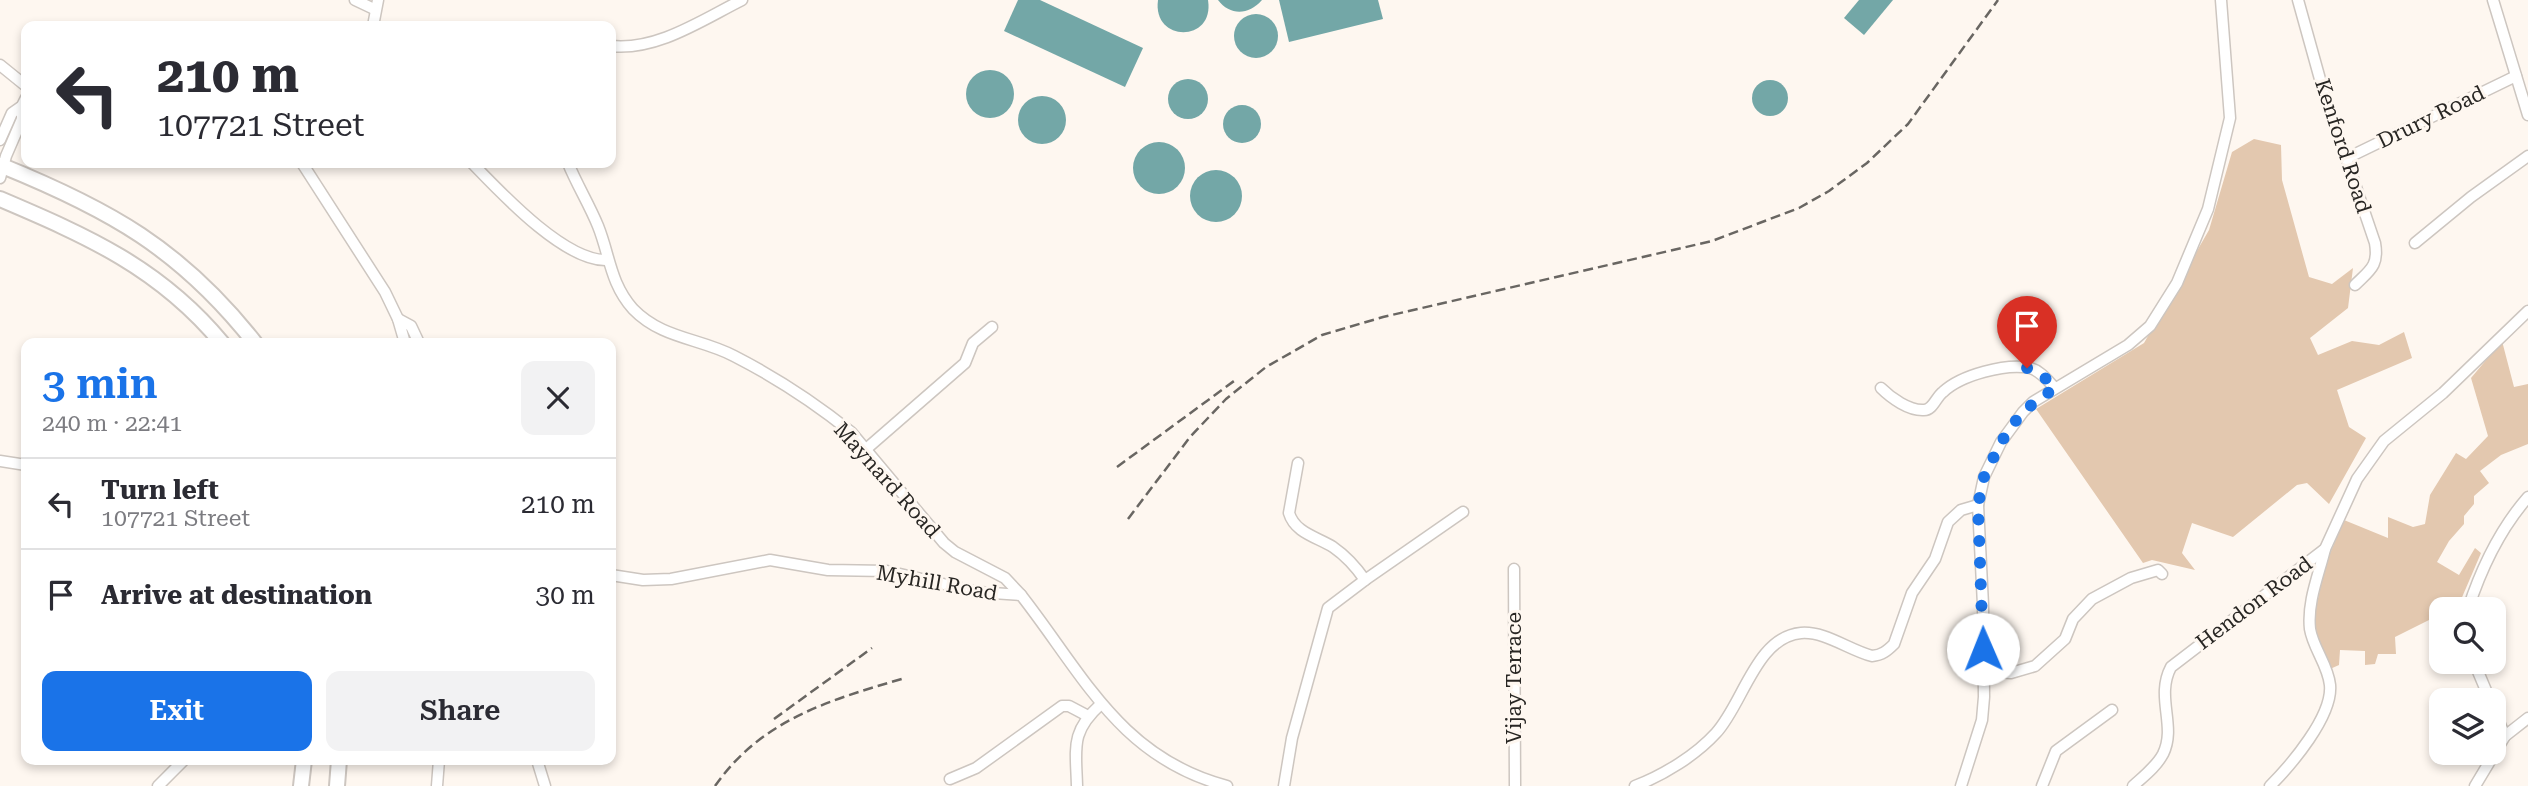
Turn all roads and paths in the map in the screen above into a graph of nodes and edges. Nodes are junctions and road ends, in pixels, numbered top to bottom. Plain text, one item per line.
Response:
1 (355, 0) edge
2 (743, 0) edge
3 (2221, 0) edge
4 (2298, 0) edge
5 (2493, 0) edge
6 (376, 4) edge
7 (616, 46) edge
8 (0, 65) edge
9 (2516, 76) junction
10 (21, 82) edge
11 (21, 105) edge
12 (2528, 115) edge
13 (21, 121) edge
14 (0, 140) edge
15 (2528, 156) edge
16 (2347, 158) junction
17 (305, 168) edge
18 (477, 168) edge
19 (570, 168) edge
20 (1, 170) edge
21 (0, 199) edge
22 (2415, 243) dead end
23 (607, 260) junction
24 (2355, 285) dead end
25 (2528, 312) edge
26 (398, 319) junction
27 (992, 327) dead end
28 (218, 338) edge
29 (251, 338) edge
30 (404, 338) edge
31 (417, 338) edge
32 (1881, 388) dead end
33 (2055, 388) junction
34 (866, 450) junction
35 (0, 461) edge
36 (1298, 463) dead end
37 (21, 464) edge
38 (2528, 497) edge
39 (1978, 505) junction
40 (1464, 512) dead end
41 (2325, 549) junction
42 (1514, 569) dead end
43 (2162, 574) dead end
44 (616, 576) edge
45 (1365, 580) junction
46 (1021, 595) junction
47 (2473, 597) edge
48 (1983, 671) junction
49 (1101, 704) junction
50 (2112, 710) dead end
51 (1088, 716) junction
52 (2528, 718) edge
53 (2506, 735) edge
54 (179, 765) edge
55 (303, 765) edge
56 (339, 765) edge
57 (439, 765) edge
58 (539, 765) edge
59 (2488, 765) edge
60 (950, 779) dead end
61 (158, 786) edge
62 (301, 786) edge
63 (337, 786) edge
64 (437, 786) edge
65 (545, 786) edge
66 (1077, 786) edge
67 (1227, 786) edge
68 (1284, 786) edge
69 (1515, 786) edge
70 (1635, 786) edge
71 (1961, 786) edge
72 (2042, 786) edge
73 (2133, 786) edge
74 (2270, 786) edge
75 (2476, 786) edge

1 - 6 street
2 - 7 street
3 - 33 street
4 - 16 street, Kenford Road
5 - 9 street
8 - 10 street
9 - 12 street
9 - 16 street, Drury Road
11 - 14 street
13 - 20 street
15 - 22 street
16 - 24 street, Kenford Road
17 - 26 street
18 - 23 street
19 - 23 street, Maynard Road
20 - 29 main road
21 - 28 main road
23 - 34 street, Maynard Road
25 - 41 street, Hendon Road
26 - 30 street
26 - 31 street
27 - 34 street
32 - 33 street
33 - 39 street
34 - 46 street, Maynard Road
35 - 37 street
36 - 45 street
38 - 47 street
39 - 48 street
39 - 70 street
40 - 45 street
41 - 73 street, Hendon Road
41 - 74 street
42 - 69 street, Vijay Terrace
43 - 48 street
44 - 46 street, Myhill Road
45 - 68 street
46 - 49 street, Myhill Road
48 - 71 street
49 - 51 street
49 - 67 street, Myhill Road
50 - 72 street
51 - 60 street
51 - 66 street
52 - 53 street
54 - 61 street
55 - 62 main road
56 - 63 main road
57 - 64 street
58 - 65 street
59 - 75 street

